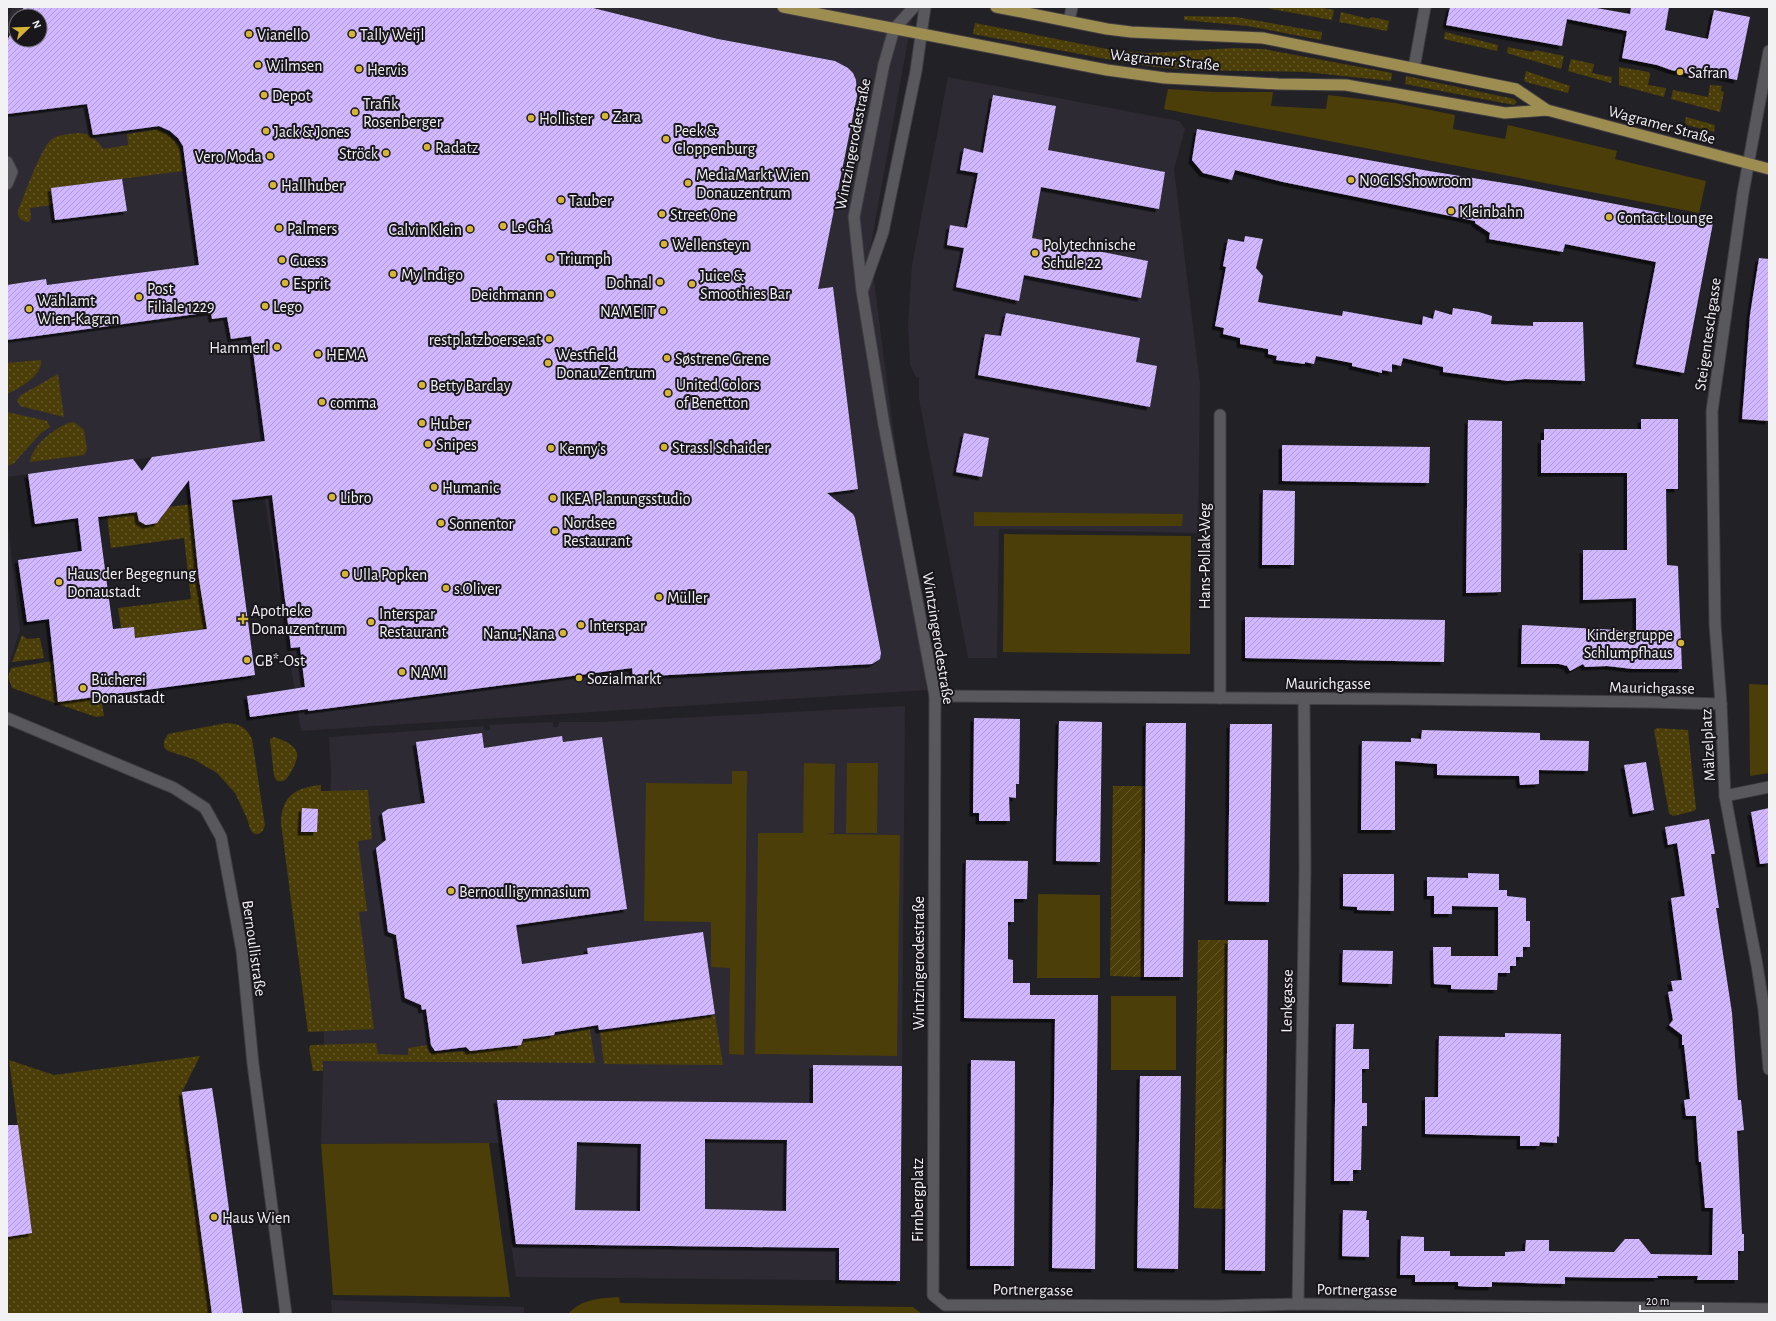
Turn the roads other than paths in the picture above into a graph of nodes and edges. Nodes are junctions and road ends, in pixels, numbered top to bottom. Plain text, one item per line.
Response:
1 (783, 7) edge
2 (914, 7) edge
3 (925, 7) edge
4 (996, 7) edge
5 (1072, 7) edge
6 (1425, 7) edge
7 (1069, 22) junction
8 (894, 29) junction
9 (922, 34) junction
10 (1769, 51) edge
11 (1414, 68) junction
12 (1547, 110) junction
13 (7, 162) edge
14 (1748, 163) junction
15 (1769, 169) edge
16 (7, 184) edge
17 (862, 291) junction
18 (1220, 414) dead end
19 (1715, 624) joint
20 (935, 696) junction
21 (1220, 698) junction
22 (1304, 699) junction
23 (1721, 704) junction
24 (7, 718) edge
25 (1769, 787) edge
26 (1725, 796) junction
27 (1769, 1069) edge
28 (934, 1090) joint
29 (1298, 1304) junction
30 (945, 1305) joint
31 (1769, 1309) edge
32 (286, 1314) edge

1 - 8 main road, Wagramer Straße
2 - 8 street
3 - 9 street, Wintzingerodestraße
4 - 7 main road, Wagramer Straße
5 - 7 street
6 - 11 street
7 - 11 main road, Wagramer Straße
8 - 9 main road, Wagramer Straße
8 - 17 street, Wintzingerodestraße
9 - 12 main road, Wagramer Straße
9 - 17 street, Wintzingerodestraße
10 - 14 street, Steigenteschgasse
11 - 12 main road, Wagramer Straße
12 - 14 main road, Wagramer Straße
13 - 16 street
14 - 15 main road, Wagramer Straße
14 - 19 street, Steigenteschgasse
17 - 20 street, Wintzingerodestraße
18 - 21 street, Hans-Pollak-Weg
19 - 23 street, Mälzelplatz
20 - 21 street, Maurichgasse
20 - 28 street, Wintzingerodestraße
21 - 22 street, Maurichgasse
22 - 23 street, Maurichgasse
22 - 29 street, Lenkgasse
23 - 26 street, Mälzelplatz
24 - 32 street, Bernoullistraße
25 - 26 street, Mälzelplatz
26 - 27 street
28 - 30 street, Firnbergplatz
29 - 30 street, Portnergasse
29 - 31 street, Portnergasse

